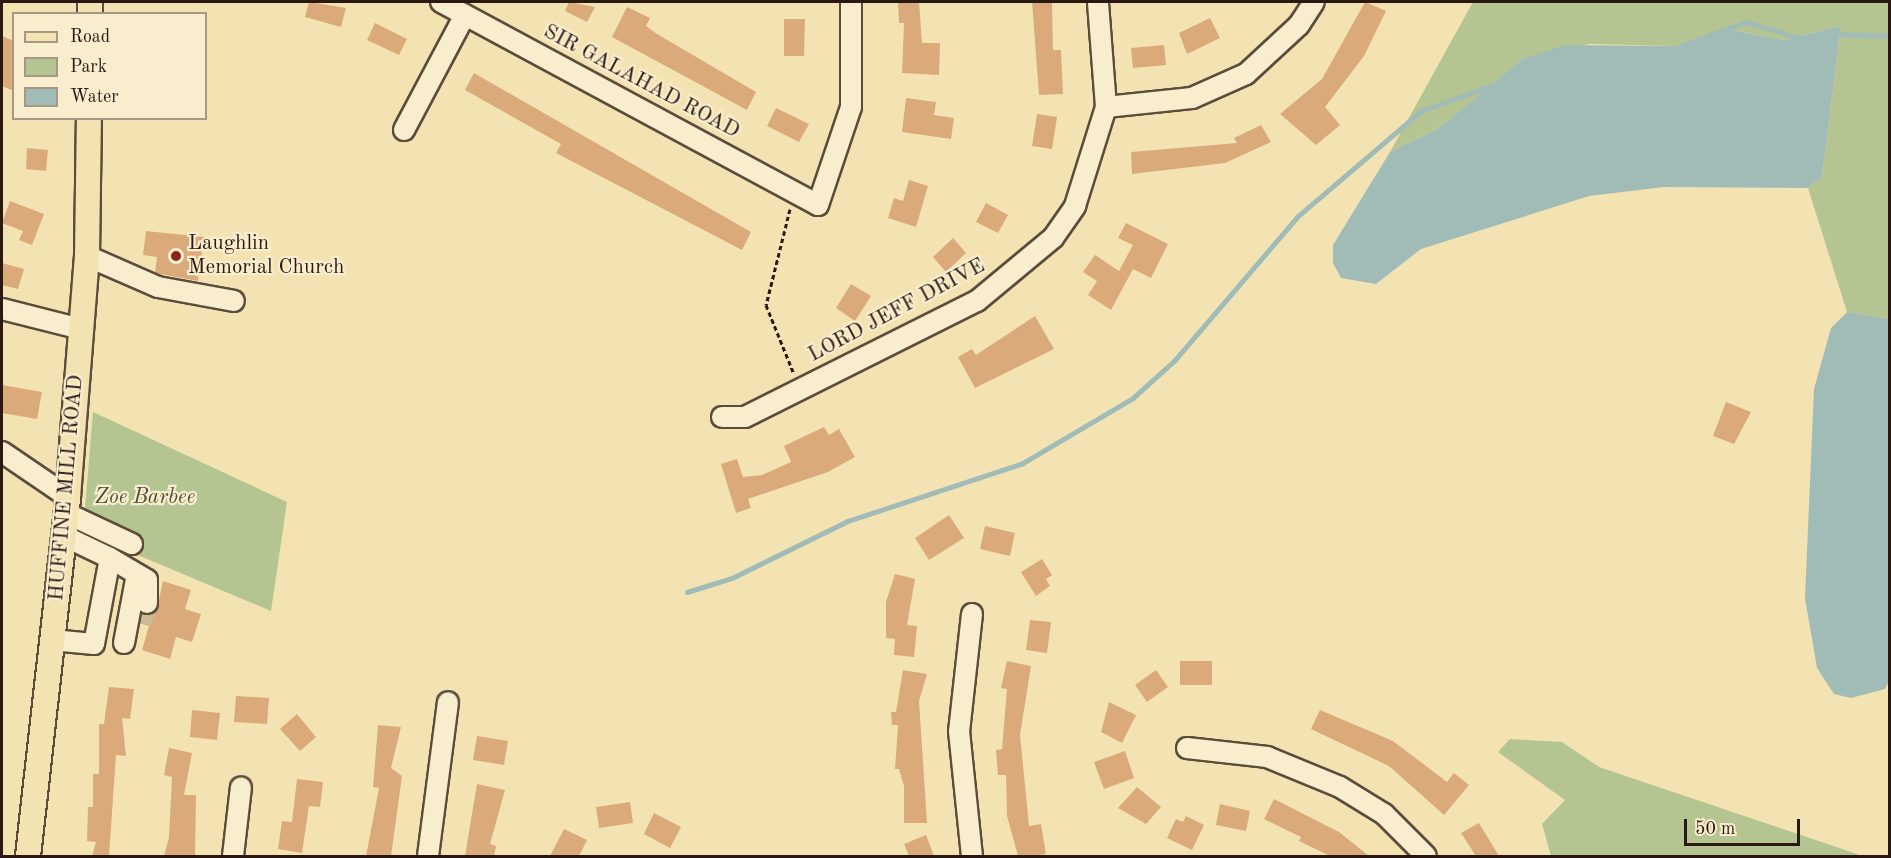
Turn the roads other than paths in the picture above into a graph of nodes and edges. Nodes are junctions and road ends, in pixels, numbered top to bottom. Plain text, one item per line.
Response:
1 (441, 2) edge
2 (851, 2) edge
3 (1098, 2) edge
4 (1314, 2) edge
5 (465, 15) junction
6 (1106, 107) junction
7 (89, 120) edge
8 (404, 130) dead end
9 (87, 256) junction
10 (234, 301) dead end
11 (2, 309) edge
12 (81, 329) junction
13 (722, 417) dead end
14 (2, 452) edge
15 (66, 515) junction
16 (132, 544) dead end
17 (110, 558) junction
18 (137, 574) junction
19 (147, 603) tunnel mouth
20 (972, 614) dead end
21 (141, 624) tunnel mouth
22 (52, 640) junction
23 (124, 643) junction
24 (94, 644) junction
25 (448, 702) dead end
26 (1187, 748) dead end
27 (241, 787) dead end
28 (28, 856) edge
29 (233, 856) edge
30 (428, 856) edge
31 (972, 856) edge
32 (1426, 856) edge

1 - 5 street, SIR GALAHAD ROAD
2 - 5 street, SIR GALAHAD ROAD
3 - 6 street, LORD JEFF DRIVE
4 - 6 street
5 - 8 street
6 - 13 street, LORD JEFF DRIVE
7 - 9 main road, HUFFINE MILL ROAD
9 - 10 street
9 - 12 main road, HUFFINE MILL ROAD
11 - 12 street
12 - 15 main road, HUFFINE MILL ROAD
14 - 15 street
15 - 16 street
15 - 17 street
15 - 22 main road, HUFFINE MILL ROAD
17 - 18 street
17 - 24 street
18 - 19 street
18 - 23 street
20 - 31 street
21 - 23 street
22 - 24 street
22 - 28 main road, HUFFINE MILL ROAD
23 - 24 street
25 - 30 street
26 - 32 street
27 - 29 street

